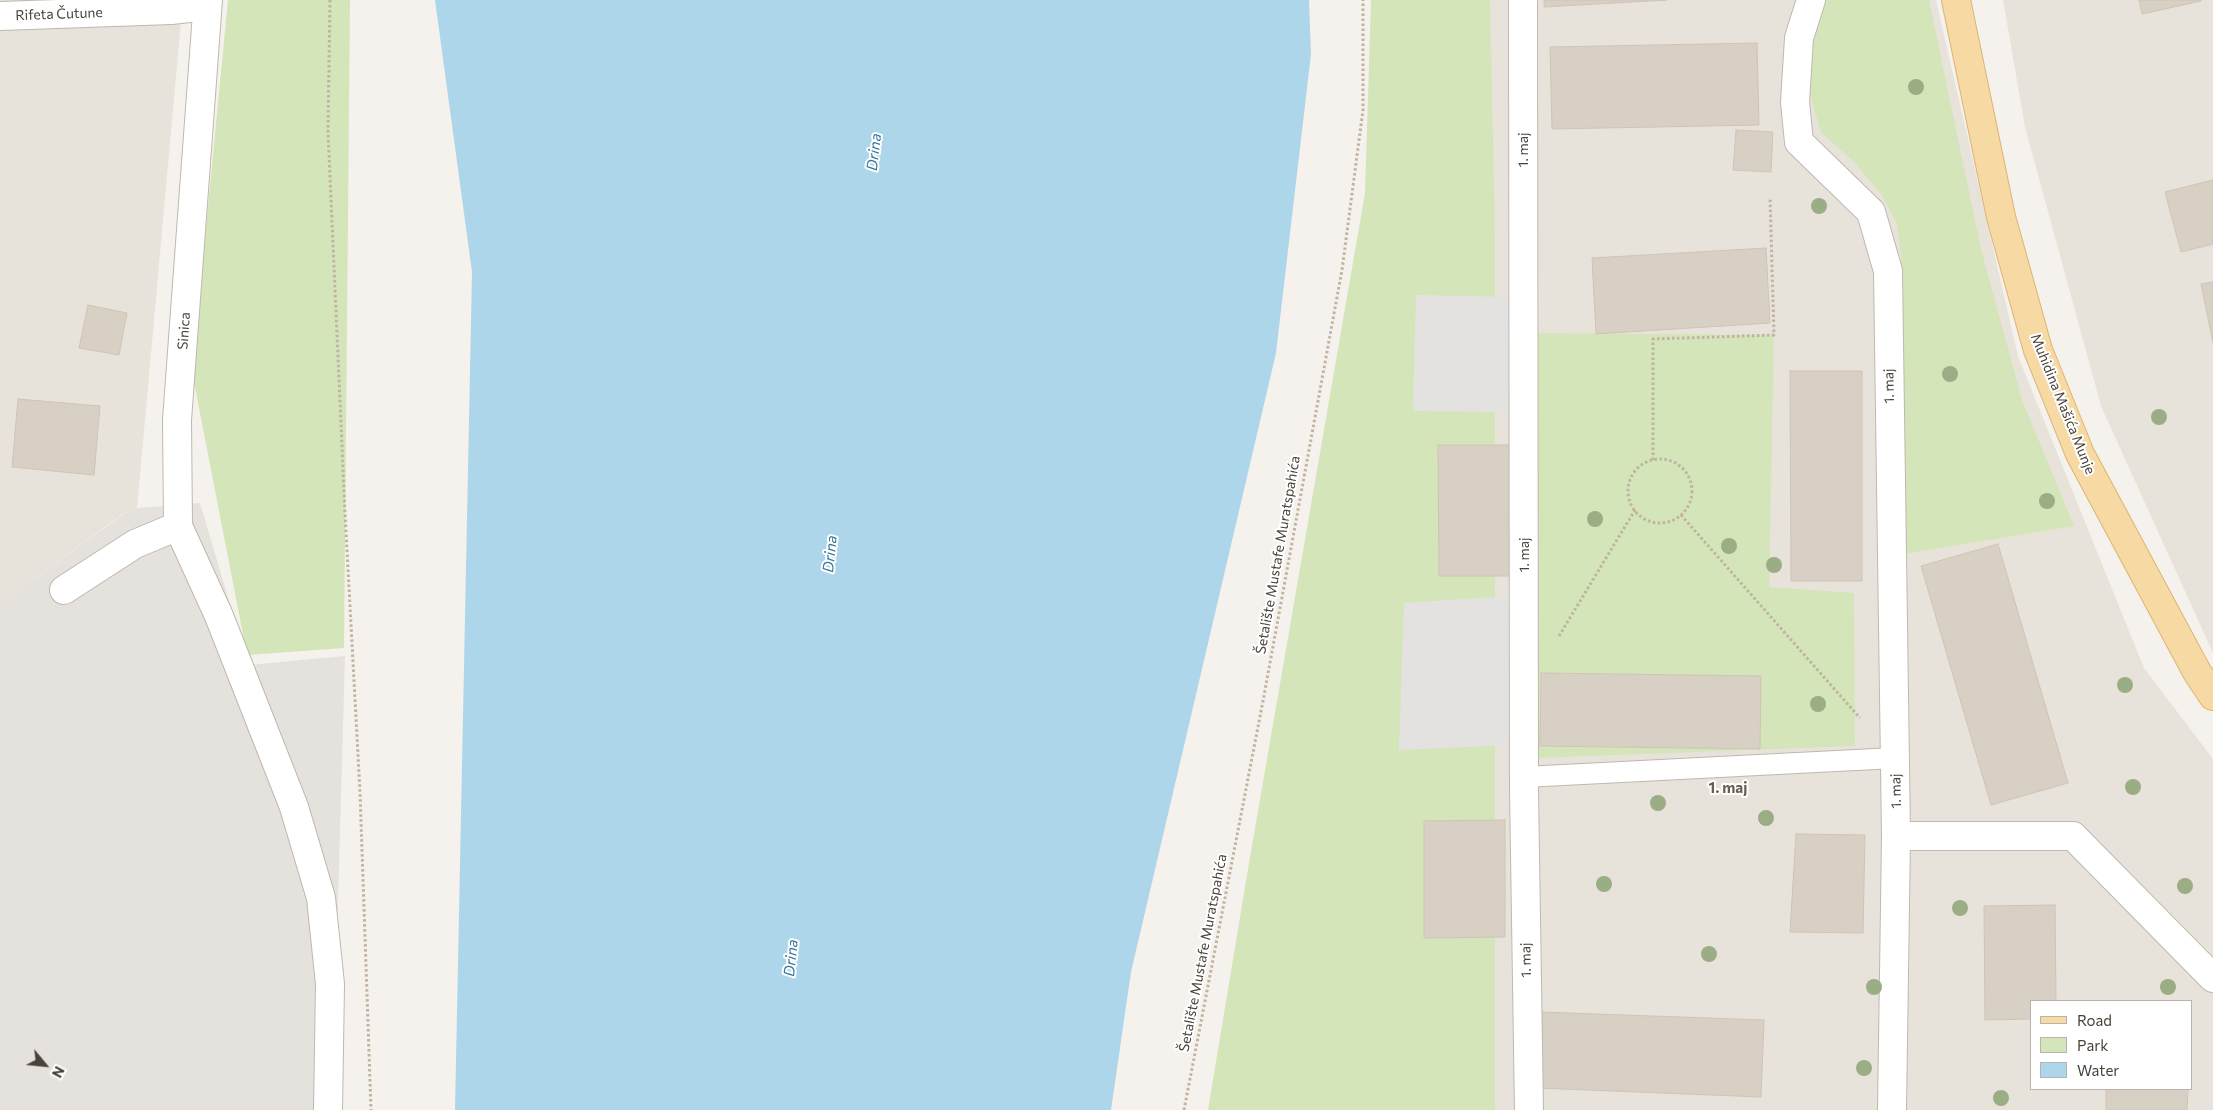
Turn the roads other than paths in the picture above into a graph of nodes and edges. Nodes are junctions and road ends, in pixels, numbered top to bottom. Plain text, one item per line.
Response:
1 (1523, 0) edge
2 (1811, 0) edge
3 (1956, 0) edge
4 (207, 3) edge
5 (0, 16) edge
6 (178, 526) junction
7 (64, 590) dead end
8 (2213, 696) edge
9 (1895, 758) junction
10 (1524, 777) junction
11 (1896, 836) junction
12 (2213, 978) edge
13 (328, 1110) edge
14 (1529, 1110) edge
15 (1892, 1110) edge

1 - 10 street, 1. maj
2 - 9 street, 1. maj
3 - 8 main road, Muhidina Mašića Munje
4 - 5 street, Rifeta Čutune
4 - 6 street, Sinica
6 - 7 street
6 - 13 street
9 - 10 lane
9 - 11 street, 1. maj
10 - 14 street, 1. maj
11 - 12 street
11 - 15 street, 1. maj

